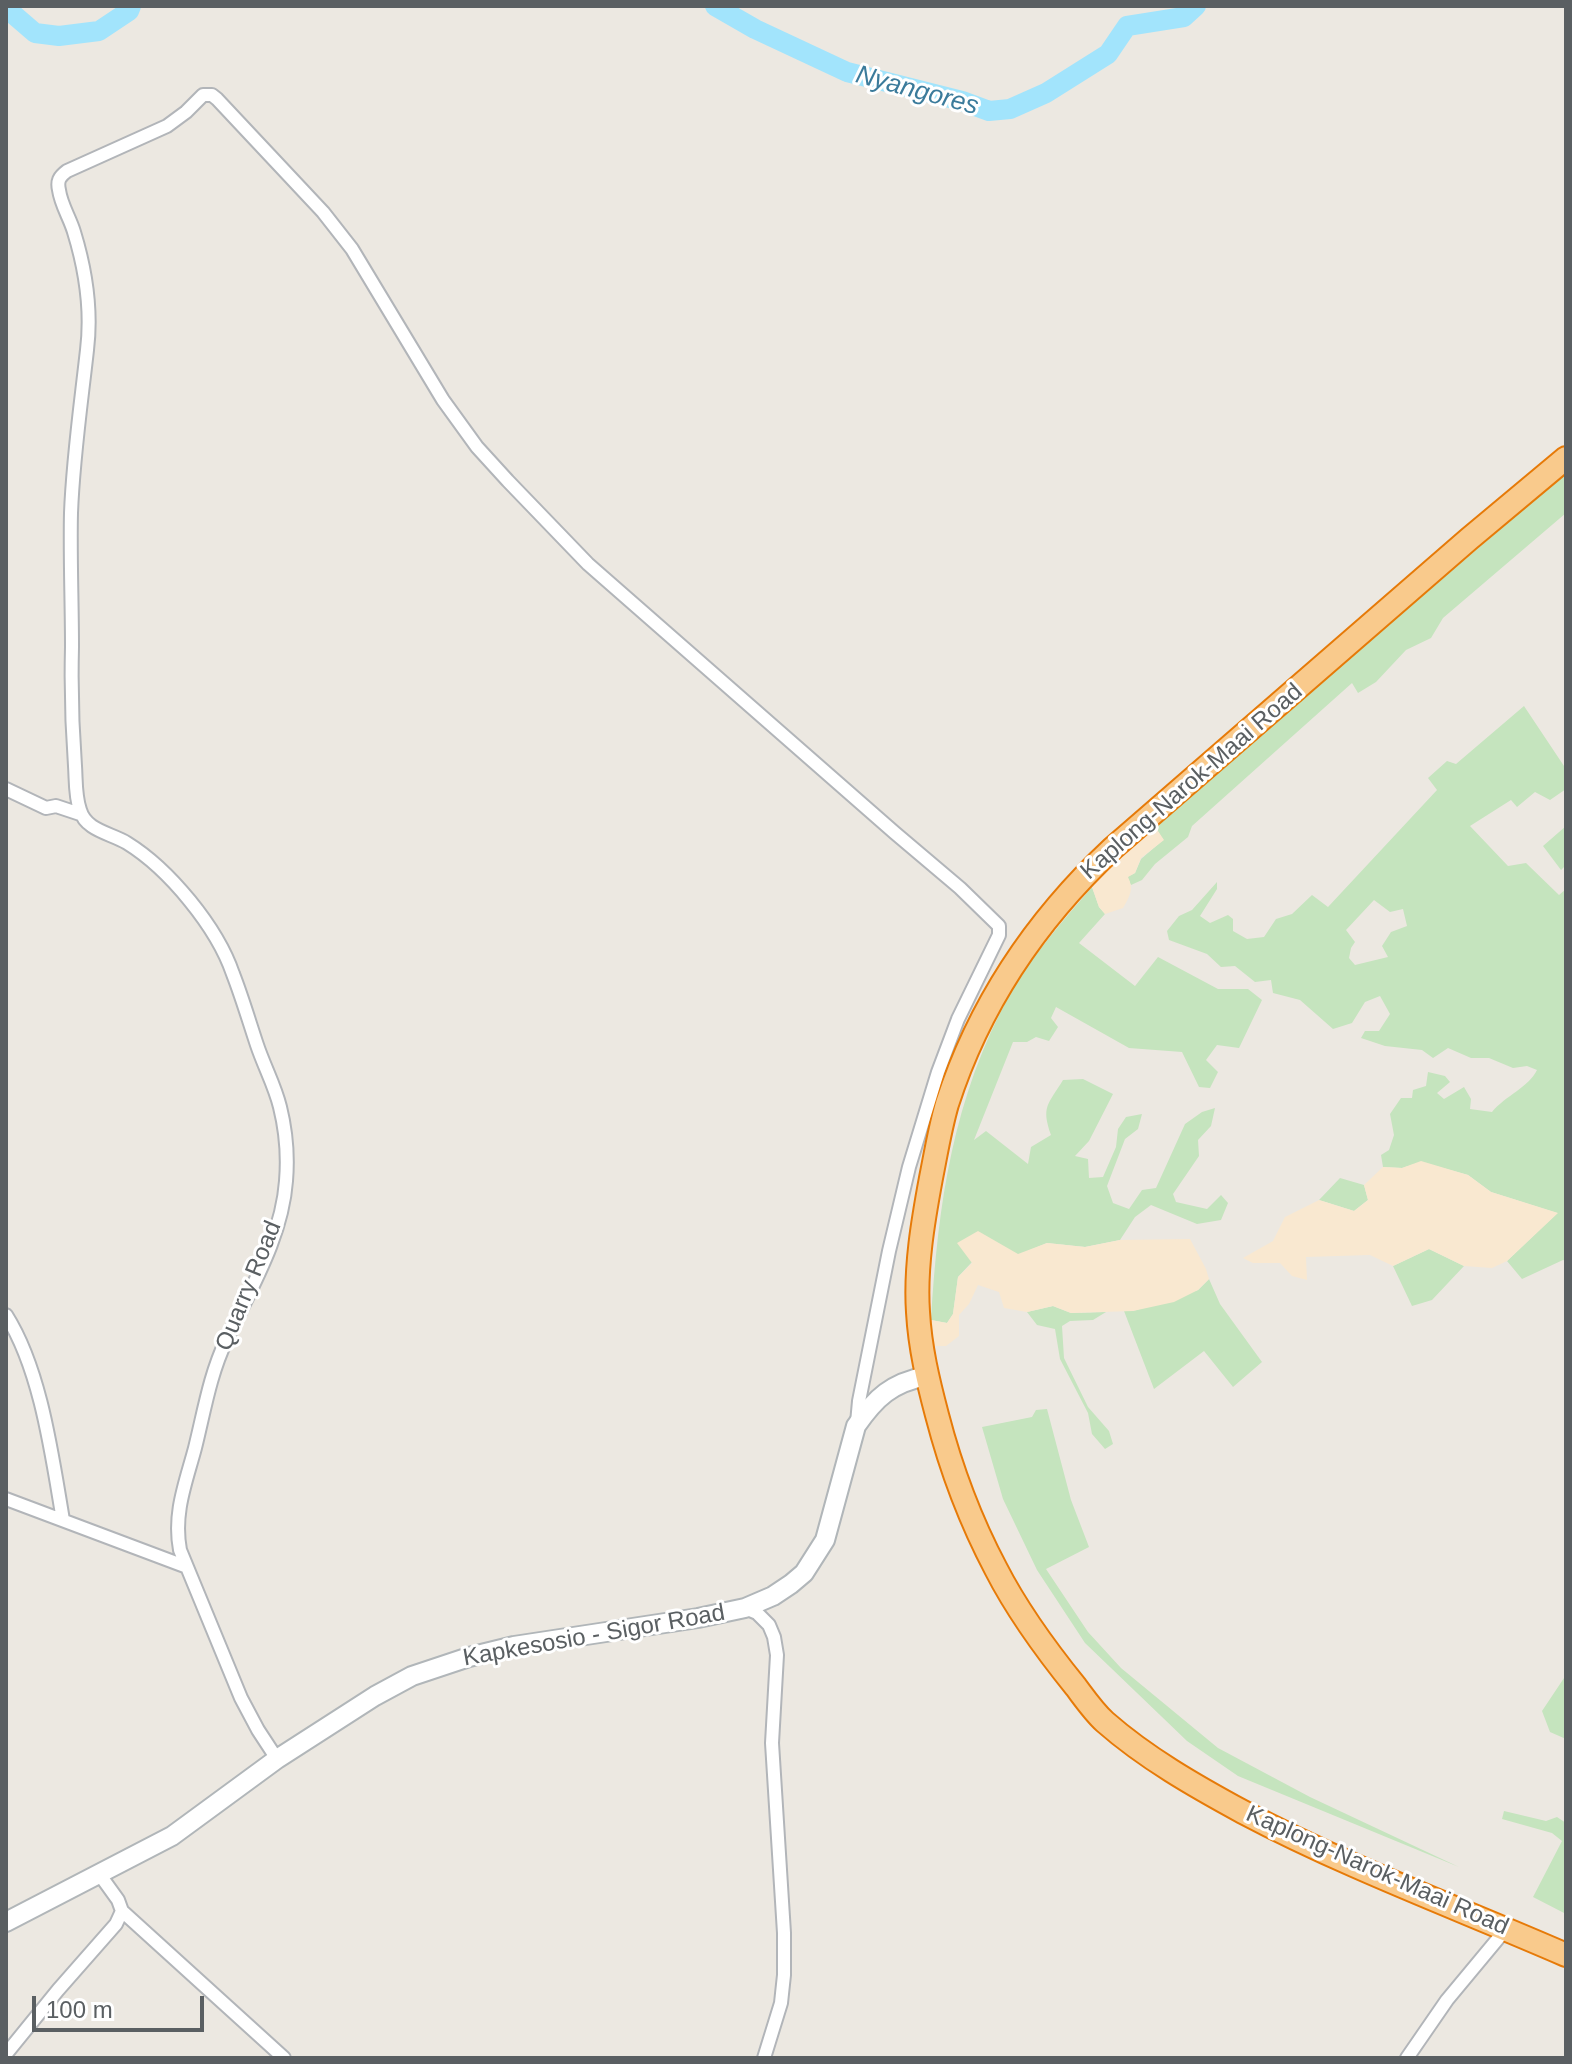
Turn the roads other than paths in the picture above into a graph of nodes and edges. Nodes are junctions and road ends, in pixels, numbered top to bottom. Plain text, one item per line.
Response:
1 (1566, 458) edge
2 (6, 789) edge
3 (80, 814) junction
4 (6, 1315) edge
5 (926, 1376) junction
6 (856, 1426) junction
7 (6, 1499) edge
8 (63, 1520) junction
9 (187, 1567) junction
10 (745, 1608) junction
11 (277, 1759) junction
12 (100, 1875) junction
13 (122, 1911) junction
14 (6, 1922) edge
15 (1506, 1929) junction
16 (1566, 1955) edge
17 (6, 2054) edge
18 (284, 2058) edge
19 (764, 2058) edge
20 (1407, 2058) edge

1 - 5 highway, Kaplong-Narok-Maai Road
2 - 3 street
3 - 6 street
3 - 9 street, Quarry Road
4 - 8 street
5 - 6 main road, Kapkesosio - Sigor Road
5 - 15 highway, Kaplong-Narok-Maai Road
6 - 10 main road, Kapkesosio - Sigor Road
7 - 8 street
8 - 9 street
9 - 11 street, Quarry Road
10 - 11 main road, Kapkesosio - Sigor Road
10 - 19 street
11 - 12 main road, Kapkesosio - Sigor Road
12 - 13 street
12 - 14 main road, Kapkesosio - Sigor Road
13 - 17 street
13 - 18 street
15 - 16 highway, Kaplong-Narok-Maai Road
15 - 20 street

